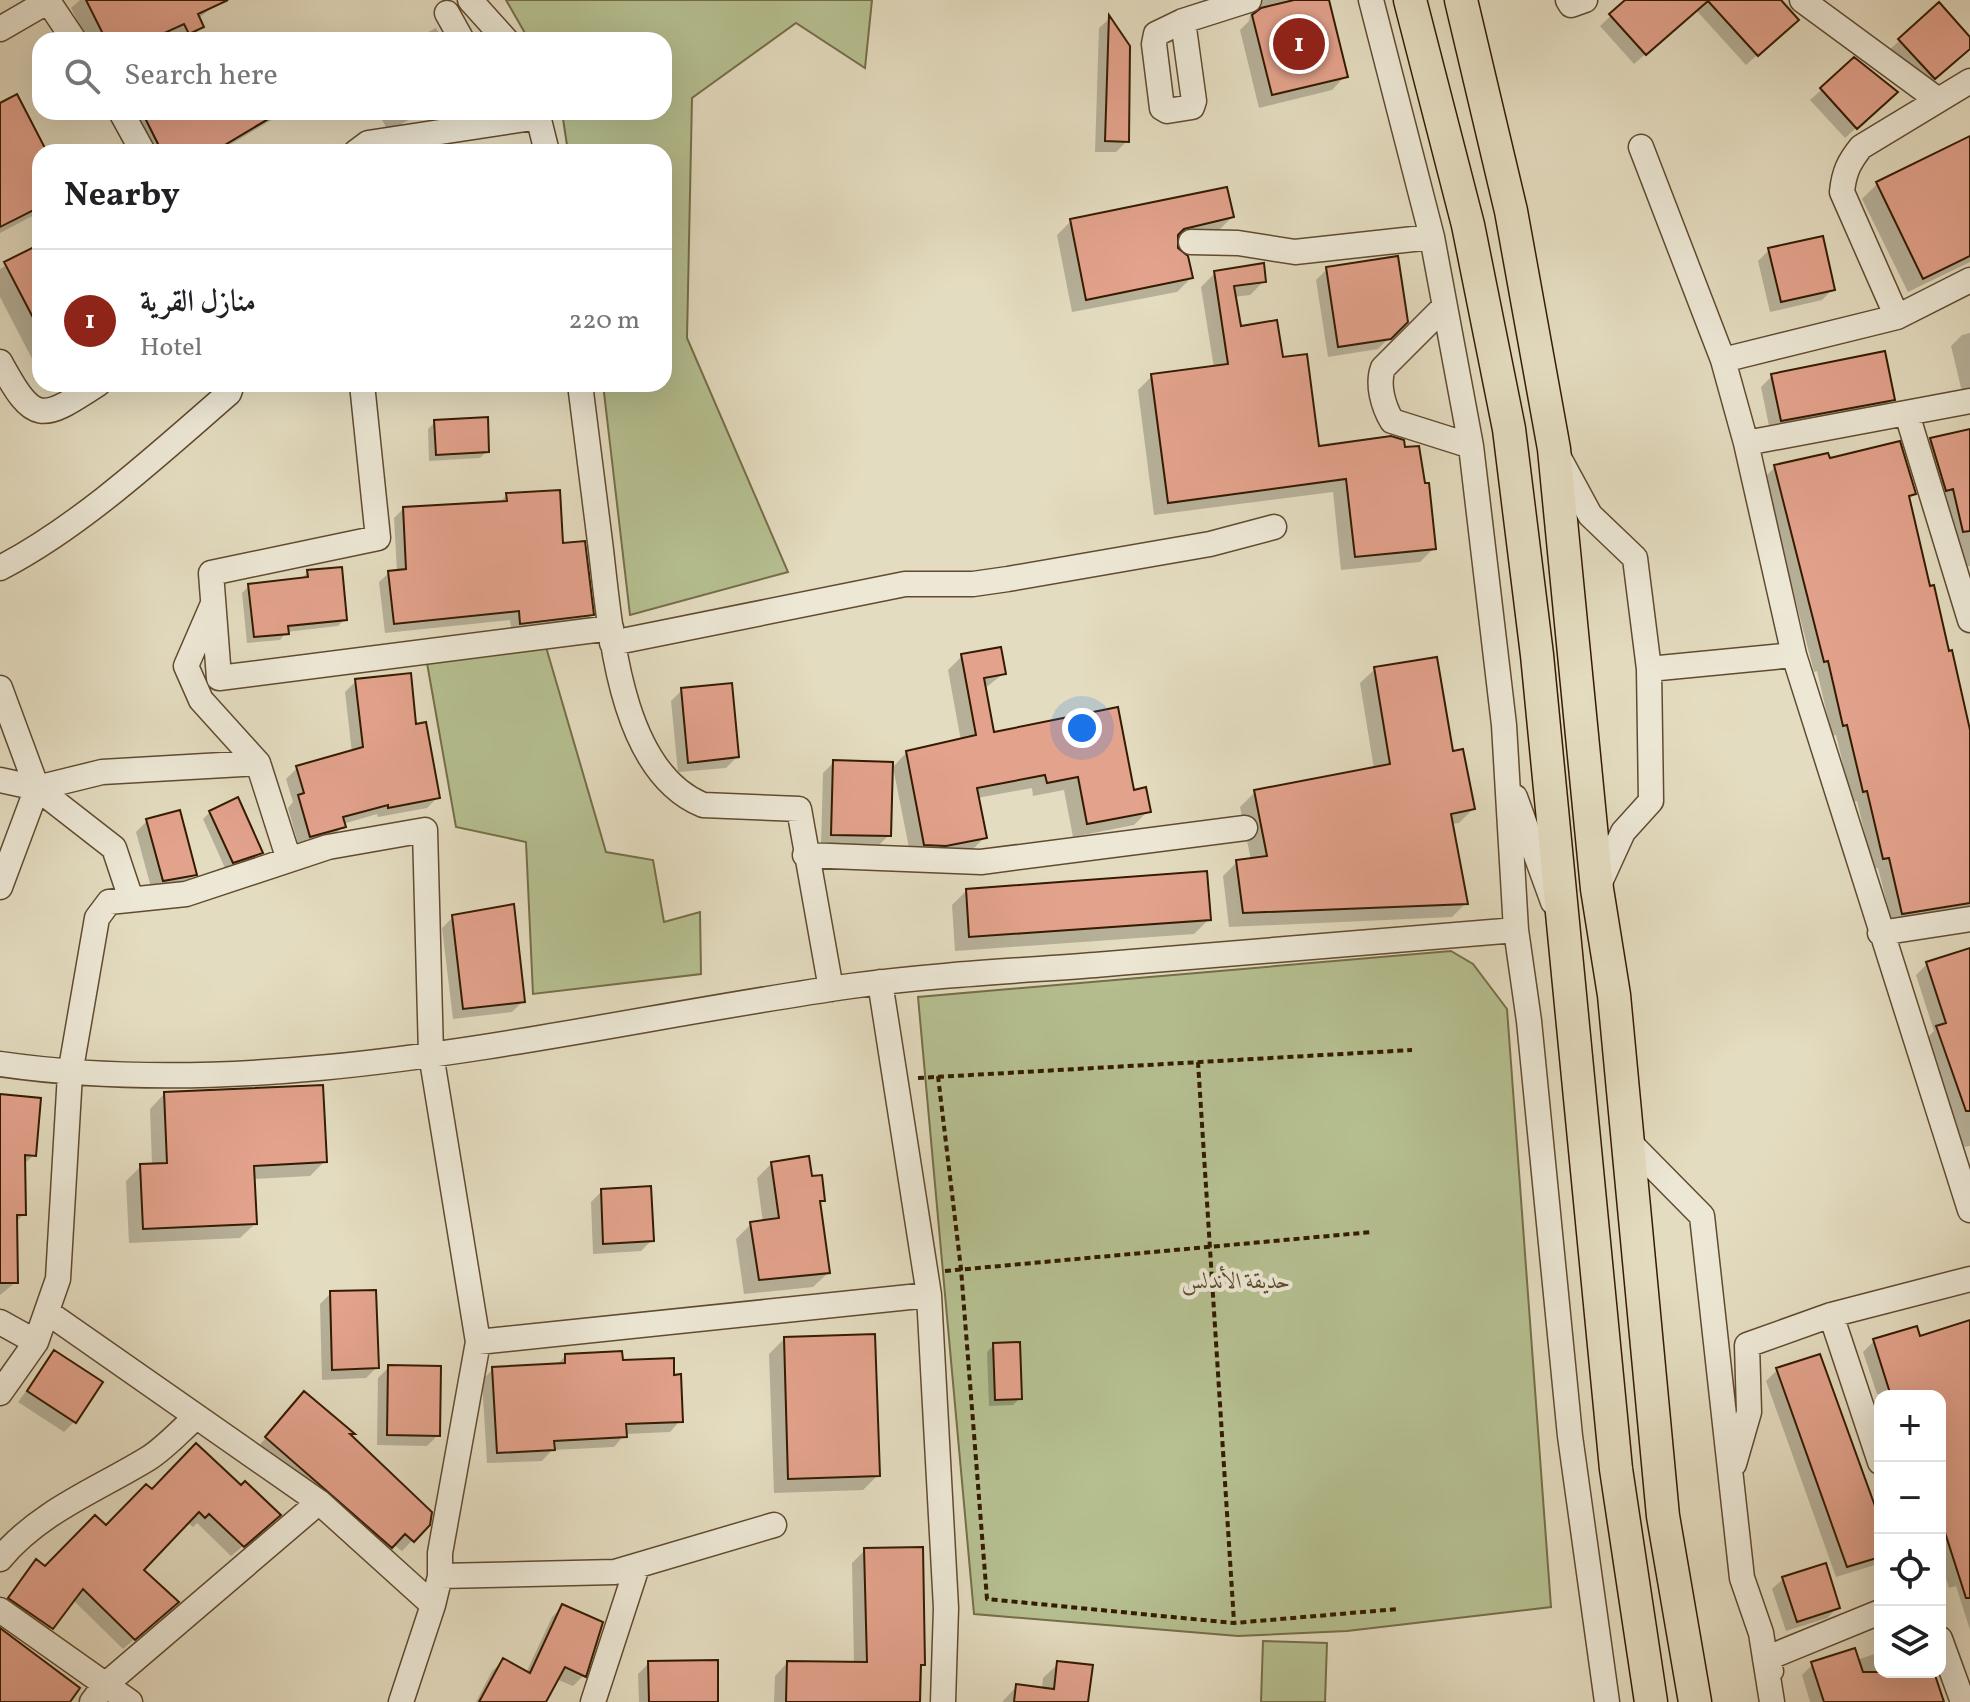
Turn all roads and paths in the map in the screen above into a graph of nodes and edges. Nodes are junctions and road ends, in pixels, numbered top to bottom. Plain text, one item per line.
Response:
1 (49, 0) edge
2 (470, 0) edge
3 (1371, 0) edge
4 (1410, 0) edge
5 (1461, 0) edge
6 (1568, 0) edge
7 (1585, 0) edge
8 (1802, 0) edge
9 (1232, 2) edge
10 (447, 13) dead end
11 (1183, 21) dead end
12 (0, 29) edge
13 (69, 32) edge
14 (458, 32) edge
15 (499, 32) edge
16 (1970, 81) edge
17 (1938, 100) junction
18 (125, 120) edge
19 (487, 120) edge
20 (539, 120) edge
21 (139, 144) edge
22 (367, 144) edge
23 (545, 144) edge
24 (1641, 147) dead end
25 (1432, 237) junction
26 (1191, 242) dead end
27 (1970, 280) edge
28 (1444, 307) junction
29 (1897, 317) junction
30 (1723, 360) junction
31 (0, 362) edge
32 (85, 392) edge
33 (229, 392) edge
34 (363, 392) edge
35 (581, 392) edge
36 (1970, 401) edge
37 (1907, 414) junction
38 (1746, 443) junction
39 (1471, 446) junction
40 (1554, 449) junction
41 (1274, 527) dead end
42 (0, 568) edge
43 (1964, 582) edge
44 (213, 602) junction
45 (1970, 620) edge
46 (612, 636) junction
47 (1794, 655) junction
48 (1649, 669) junction
49 (0, 688) edge
50 (258, 763) junction
51 (1507, 772) junction
52 (0, 780) edge
53 (37, 788) junction
54 (1245, 828) dead end
55 (805, 855) junction
56 (289, 860) junction
57 (0, 887) edge
58 (1597, 889) junction
59 (131, 899) junction
60 (1970, 919) edge
61 (1560, 923) junction
62 (1516, 930) junction
63 (1880, 933) junction
64 (880, 982) junction
65 (831, 989) junction
66 (1412, 1050) dead end
67 (431, 1054) junction
68 (1198, 1062) junction
69 (0, 1064) edge
70 (70, 1074) junction
71 (938, 1076) junction
72 (896, 1080) junction
73 (1626, 1139) junction
74 (1970, 1210) edge
75 (1372, 1232) dead end
76 (1210, 1246) junction
77 (961, 1269) junction
78 (1970, 1279) edge
79 (928, 1284) junction
80 (47, 1312) junction
81 (1831, 1315) junction
82 (0, 1322) edge
83 (36, 1342) junction
84 (478, 1342) junction
85 (0, 1393) edge
86 (196, 1417) junction
87 (1874, 1444) edge
88 (1731, 1474) junction
89 (319, 1502) junction
90 (774, 1525) dead end
91 (0, 1559) edge
92 (637, 1567) junction
93 (440, 1576) junction
94 (433, 1605) junction
95 (1398, 1609) dead end
96 (0, 1610) edge
97 (1874, 1614) edge
98 (1234, 1623) junction
99 (1946, 1655) edge
100 (1765, 1659) junction
101 (99, 1694) edge
102 (130, 1702) edge
103 (401, 1702) edge
104 (593, 1702) edge
105 (943, 1702) edge
106 (1607, 1702) edge
107 (1651, 1702) edge
108 (1695, 1702) edge
109 (1772, 1702) edge
110 (1786, 1702) edge
111 (1963, 1702) edge

1 - 12 street
1 - 13 street
2 - 15 street
3 - 25 street
4 - 61 main road
5 - 40 main road
6 - 7 street
8 - 17 street
9 - 11 street
10 - 14 street
16 - 17 street
17 - 29 street
18 - 21 street
19 - 22 street
20 - 23 street
24 - 30 street
25 - 26 street
25 - 28 street
27 - 29 street
28 - 39 street
28 - 39 street
29 - 30 street
30 - 38 street
31 - 32 street
33 - 42 street
34 - 44 street
35 - 46 street
36 - 37 street
37 - 38 street
37 - 43 street
38 - 47 street
39 - 51 street
40 - 48 street
40 - 58 main road
41 - 46 street
43 - 45 street
44 - 46 street
44 - 50 street
46 - 55 street
47 - 48 street
47 - 63 street
48 - 58 street
49 - 53 street
50 - 53 street
50 - 56 street
51 - 61 street
51 - 62 street
52 - 53 street
53 - 57 street
53 - 59 street
54 - 55 street
55 - 65 street
56 - 59 street
56 - 67 street
58 - 73 main road
59 - 70 street
60 - 63 street
61 - 107 main road
62 - 64 street
62 - 106 street
63 - 74 street
64 - 65 street
64 - 72 street
65 - 67 street
66 - 68 path
67 - 70 street
67 - 84 street
68 - 71 path
68 - 76 path
69 - 70 street
70 - 80 street
71 - 72 path
71 - 77 path
72 - 79 street
73 - 88 street
73 - 108 main road
75 - 76 path
76 - 77 path
76 - 98 path
77 - 79 path
77 - 98 path
78 - 81 street
79 - 84 street
79 - 105 street
80 - 83 street
80 - 86 street
81 - 87 street
81 - 88 street
82 - 83 street
83 - 85 street
84 - 93 street
86 - 89 street
86 - 91 street
88 - 100 street
89 - 94 street
89 - 101 street
90 - 92 street
92 - 93 street
92 - 104 street
93 - 94 street
94 - 103 street
95 - 98 path
96 - 101 street
97 - 100 street
99 - 111 street
100 - 109 street
100 - 110 street
101 - 102 street

